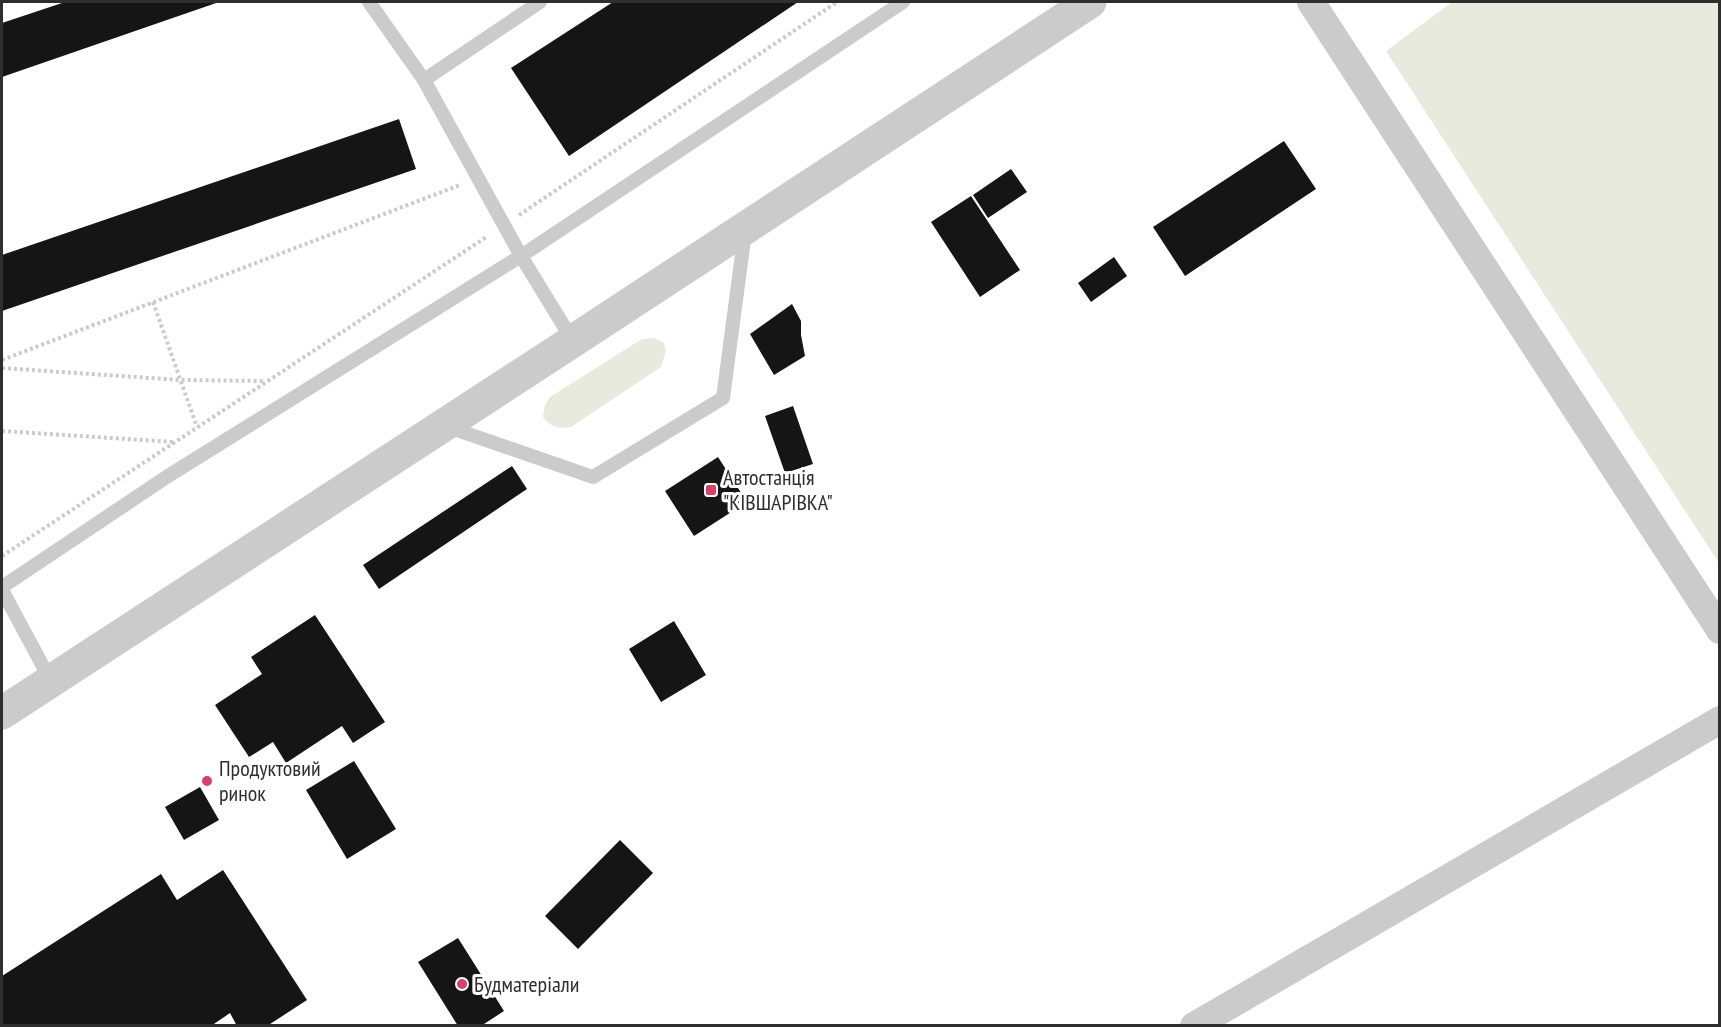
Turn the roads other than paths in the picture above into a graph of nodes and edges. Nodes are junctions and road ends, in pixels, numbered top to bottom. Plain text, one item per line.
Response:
1 (369, 2) edge
2 (540, 2) edge
3 (903, 2) edge
4 (1311, 2) edge
5 (1086, 3) edge
6 (424, 80) junction
7 (745, 228) junction
8 (521, 256) junction
9 (573, 341) junction
10 (443, 425) junction
11 (2, 589) edge
12 (1719, 630) edge
13 (51, 682) junction
14 (2, 713) edge
15 (1719, 720) edge
16 (1194, 1026) edge

1 - 6 lane
2 - 6 lane
3 - 8 lane
4 - 12 street
5 - 7 street
6 - 8 lane
7 - 9 street
7 - 10 lane
8 - 9 lane
8 - 11 lane
9 - 10 street
10 - 13 street
11 - 13 lane
13 - 14 street
15 - 16 street

